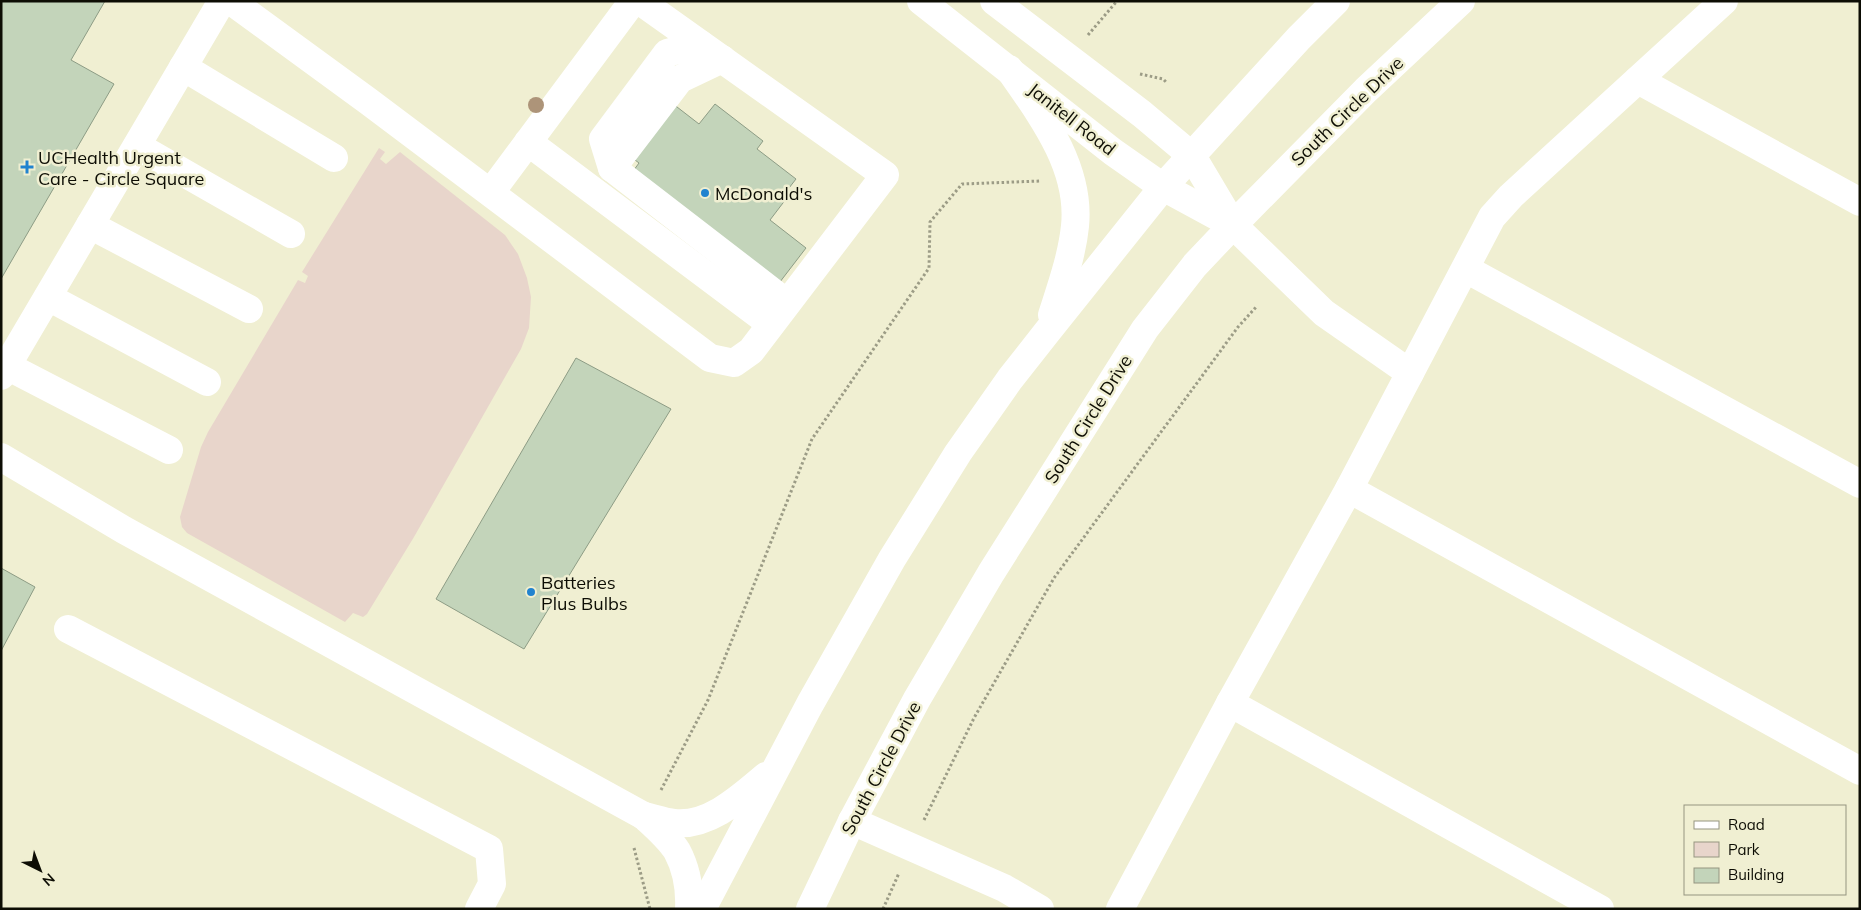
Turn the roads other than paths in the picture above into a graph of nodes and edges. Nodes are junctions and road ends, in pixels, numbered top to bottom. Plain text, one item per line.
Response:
1 (222, 1) edge
2 (231, 1) edge
3 (632, 1) edge
4 (640, 1) edge
5 (920, 1) edge
6 (994, 1) edge
7 (1336, 1) edge
8 (1461, 1) edge
9 (1724, 1) edge
10 (700, 44) junction
11 (722, 59) junction
12 (183, 67) junction
13 (1009, 69) junction
14 (1638, 80) junction
15 (528, 142) junction
16 (137, 146) junction
17 (1192, 156) junction
18 (334, 158) dead end
19 (612, 168) junction
20 (1163, 187) junction
21 (491, 192) junction
22 (1860, 202) edge
23 (1233, 224) junction
24 (90, 225) junction
25 (291, 234) dead end
26 (1466, 269) junction
27 (48, 297) junction
28 (249, 309) dead end
29 (779, 314) junction
30 (1047, 332) junction
31 (4, 371) edge
32 (1410, 373) junction
33 (207, 382) dead end
34 (169, 450) dead end
35 (1, 457) edge
36 (1860, 484) edge
37 (1349, 489) junction
38 (68, 629) dead end
39 (1230, 703) junction
40 (774, 769) junction
41 (1860, 771) edge
42 (644, 816) junction
43 (852, 821) junction
44 (480, 909) edge
45 (689, 909) edge
46 (702, 909) edge
47 (810, 909) edge
48 (1040, 909) edge
49 (1120, 909) edge
50 (1600, 909) edge

1 - 12 street
2 - 21 street
3 - 15 street
4 - 10 street
5 - 13 street, Janitell Road
6 - 17 street, Janitell Road
7 - 17 street
8 - 23 street, South Circle Drive
9 - 14 street
10 - 11 street
10 - 19 street
11 - 19 street
11 - 29 street
12 - 16 street
12 - 18 street
13 - 20 street, Janitell Road
13 - 30 street
14 - 22 street
14 - 26 street
15 - 21 street
15 - 29 street
16 - 24 street
16 - 25 street
17 - 20 street
17 - 23 street, Janitell Road
19 - 29 street
20 - 23 street, Janitell Road
20 - 30 street
21 - 29 street
23 - 32 street, Janitell Road
23 - 43 street, South Circle Drive
24 - 27 street
24 - 28 street
26 - 32 street
26 - 36 street
27 - 31 street
27 - 33 street
30 - 40 street
31 - 34 street
32 - 37 street
35 - 42 street
37 - 39 street
37 - 41 street
38 - 44 street
39 - 49 street
39 - 50 street
40 - 42 street
40 - 46 street
42 - 45 street
43 - 47 street, South Circle Drive
43 - 48 street

